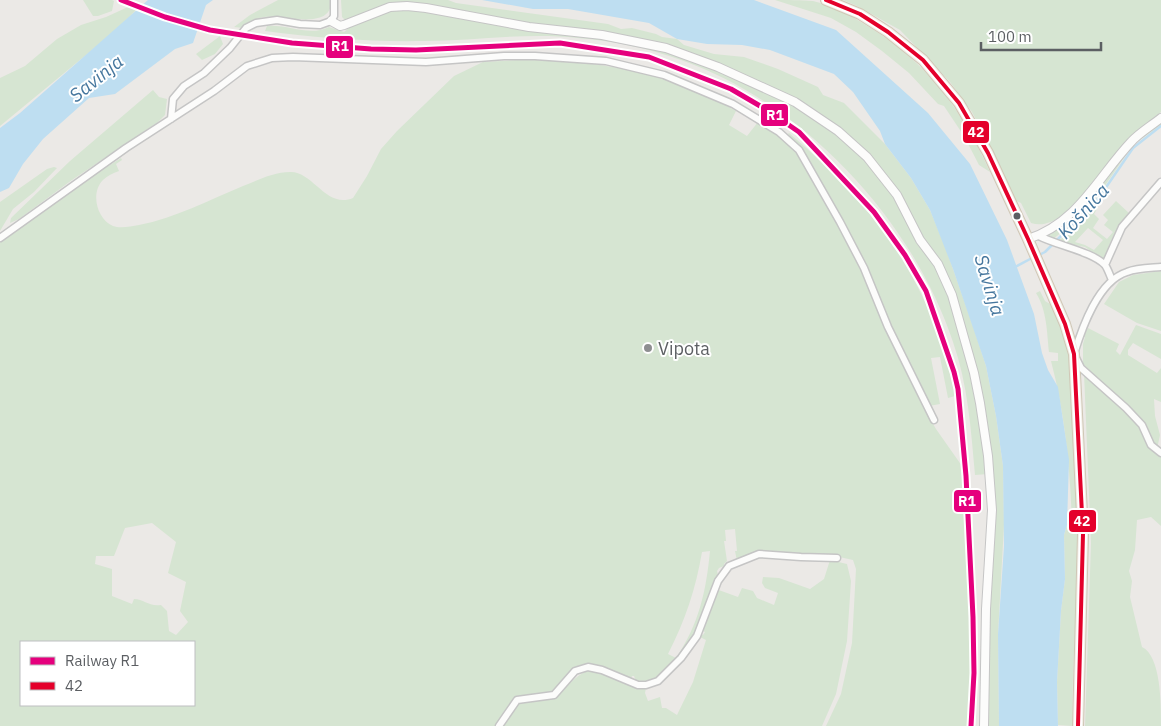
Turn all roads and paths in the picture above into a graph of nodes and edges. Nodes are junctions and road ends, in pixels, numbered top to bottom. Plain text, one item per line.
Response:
1 (334, 0) edge
2 (826, 0) edge
3 (331, 21) junction
4 (1161, 118) edge
5 (172, 119) junction
6 (1161, 182) edge
7 (1034, 237) junction
8 (0, 238) edge
9 (1105, 265) junction
10 (1161, 267) edge
11 (1112, 280) junction
12 (1074, 354) junction
13 (934, 420) dead end
14 (1161, 453) edge
15 (837, 558) dead end
16 (499, 726) edge
17 (984, 726) edge
18 (1078, 726) edge

1 - 3 street
2 - 7 main road
3 - 5 street
3 - 17 street
4 - 7 street
5 - 8 street
5 - 13 street
6 - 9 street
7 - 9 street
7 - 12 main road
9 - 11 street
10 - 11 street
11 - 12 street
12 - 14 street
12 - 18 main road
15 - 16 street

